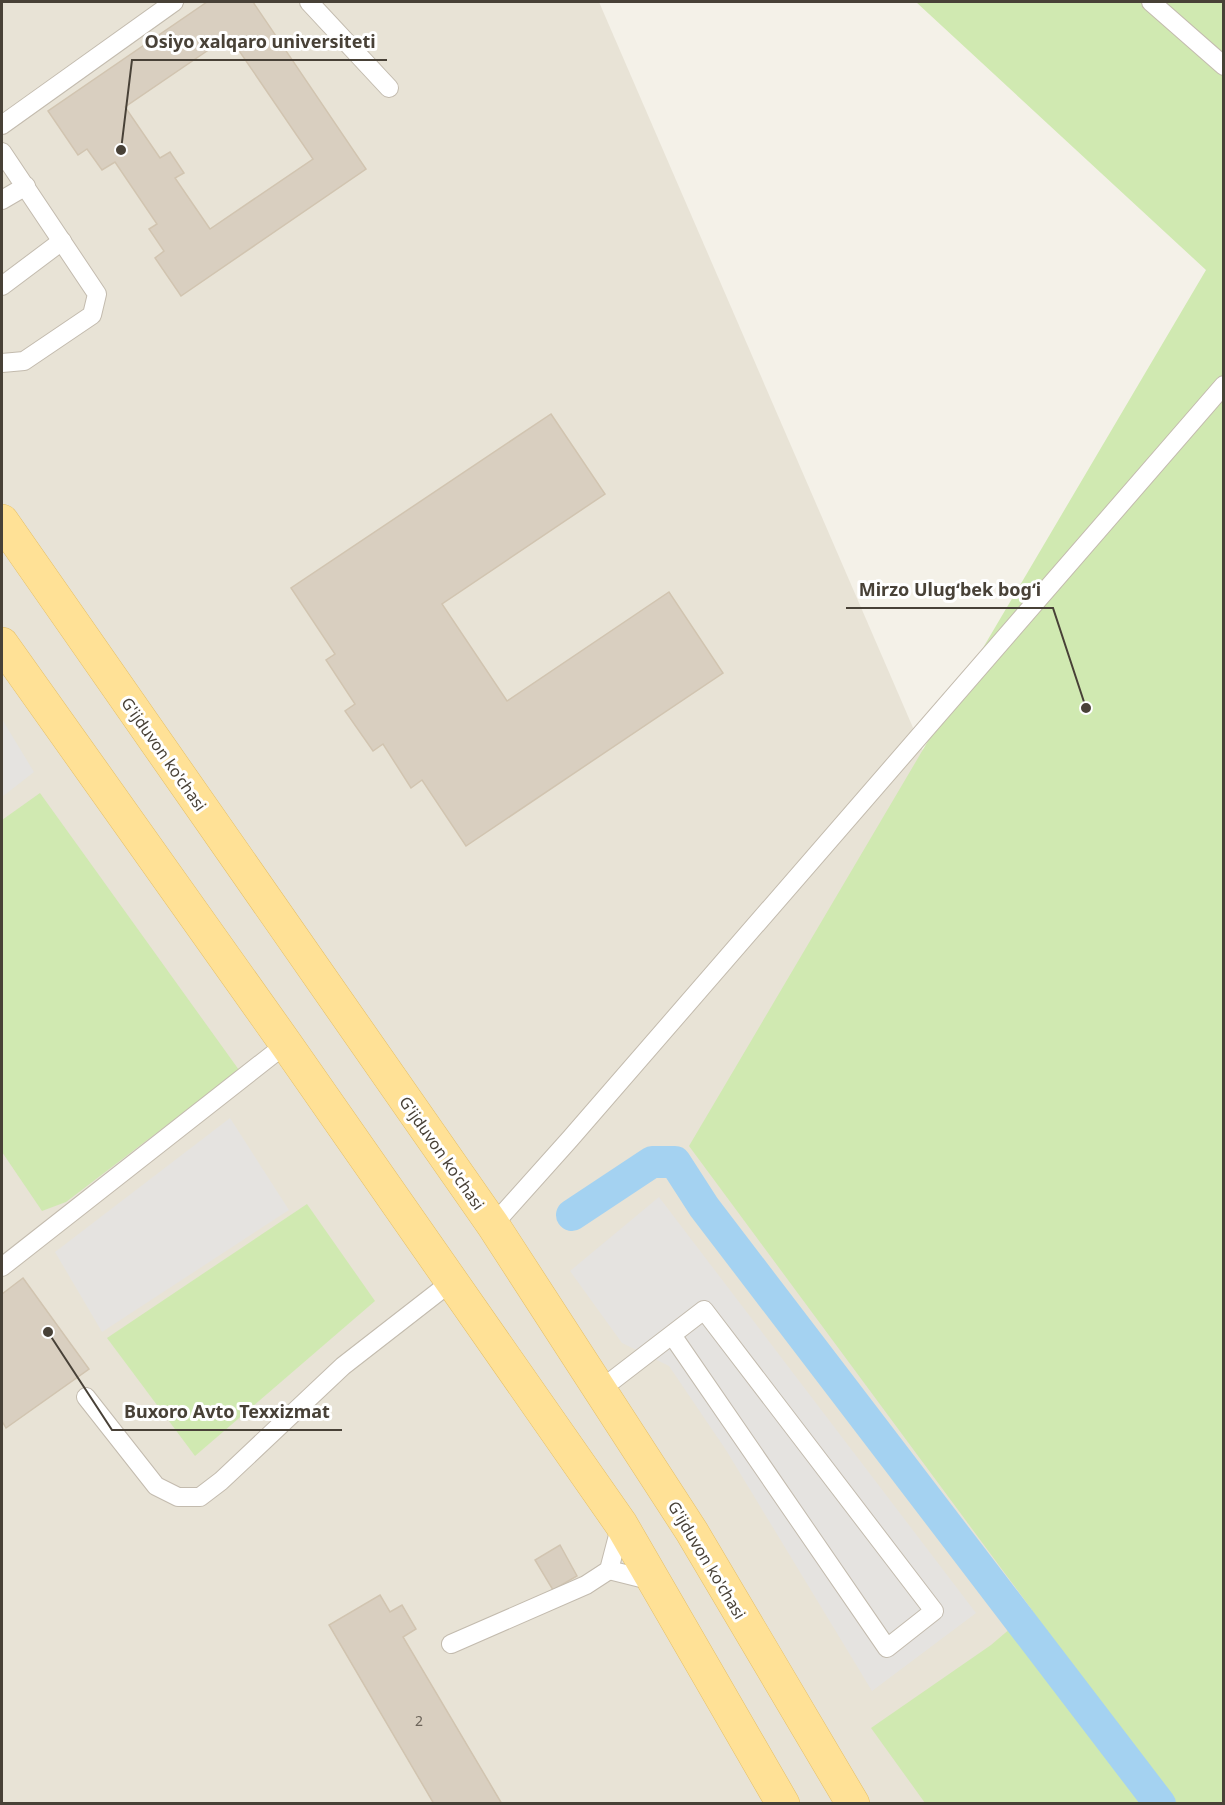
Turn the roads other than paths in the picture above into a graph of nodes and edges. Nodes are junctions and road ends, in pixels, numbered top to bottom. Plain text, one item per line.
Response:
1 (174, 2) edge
2 (309, 2) edge
3 (1150, 2) edge
4 (1224, 66) edge
5 (389, 88) dead end
6 (2, 125) edge
7 (2, 153) edge
8 (26, 186) junction
9 (2, 200) edge
10 (62, 241) junction
11 (2, 286) edge
12 (2, 363) edge
13 (1224, 385) edge
14 (2, 521) edge
15 (2, 644) edge
16 (286, 1044) junction
17 (493, 1225) junction
18 (2, 1267) edge
19 (451, 1282) junction
20 (672, 1335) junction
21 (600, 1390) junction
22 (86, 1397) dead end
23 (621, 1524) junction
24 (609, 1570) junction
25 (653, 1581) junction
26 (451, 1644) dead end
27 (783, 1803) edge
28 (853, 1803) edge

1 - 6 lane
2 - 5 lane
3 - 4 lane
7 - 8 lane
8 - 9 lane
8 - 10 lane
10 - 11 lane
10 - 12 lane
13 - 17 lane
14 - 17 main road, G'ijduvon ko'chasi
15 - 16 main road
16 - 18 lane
16 - 19 main road
17 - 21 main road, G'ijduvon ko'chasi
19 - 22 lane
19 - 23 main road
20 - 20 lane
20 - 21 lane
21 - 28 main road, G'ijduvon ko'chasi
23 - 24 lane
23 - 25 main road
24 - 25 lane
24 - 26 lane
25 - 27 main road

